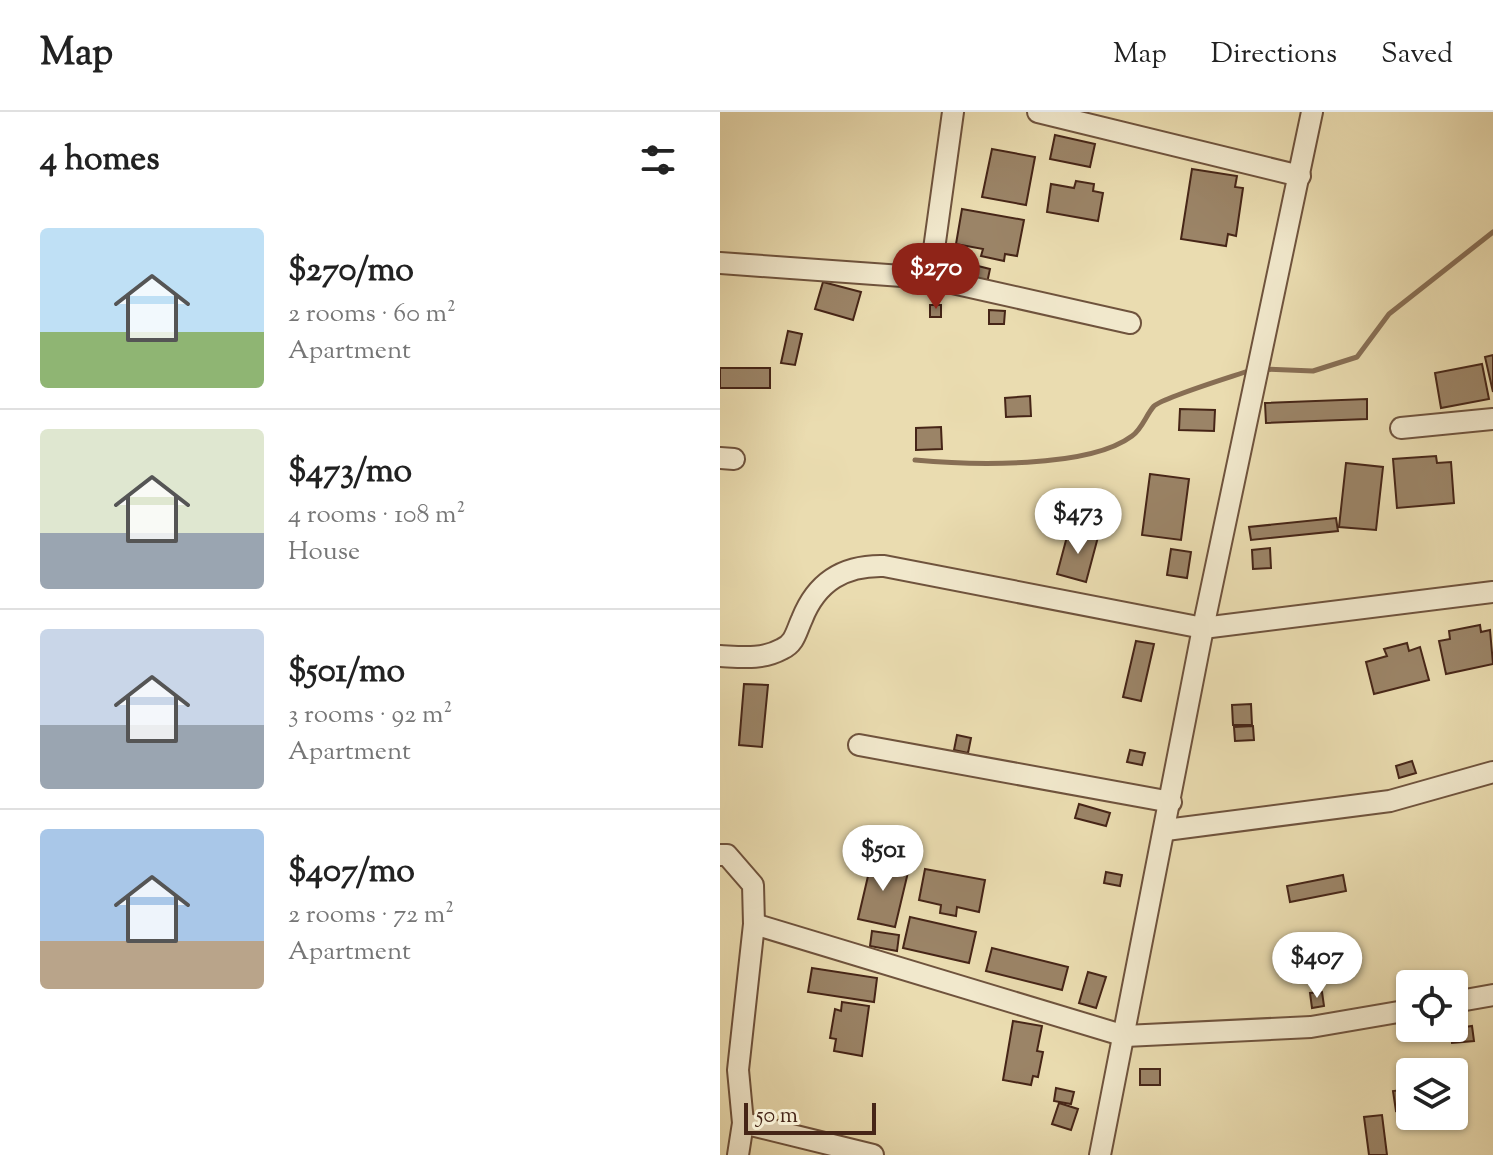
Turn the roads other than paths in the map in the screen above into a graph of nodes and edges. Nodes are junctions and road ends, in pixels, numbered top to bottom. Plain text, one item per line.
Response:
1 (953, 112) edge
2 (1038, 112) edge
3 (1312, 112) edge
4 (1300, 176) junction
5 (720, 263) edge
6 (930, 278) junction
7 (1130, 323) dead end
8 (1493, 419) edge
9 (1401, 428) dead end
10 (1493, 592) edge
11 (1203, 628) junction
12 (720, 656) edge
13 (859, 745) dead end
14 (1493, 772) edge
15 (1171, 802) junction
16 (1166, 830) junction
17 (720, 855) edge
18 (754, 924) junction
19 (1493, 995) edge
20 (1468, 999) edge
21 (1396, 1012) edge
22 (1125, 1036) junction
23 (729, 1069) edge
24 (743, 1123) junction
25 (738, 1155) edge
26 (873, 1155) edge
27 (1100, 1155) edge

1 - 6 street
2 - 4 street
3 - 4 street
4 - 11 street
5 - 6 street
6 - 7 street
8 - 9 street
10 - 11 street
11 - 12 street
11 - 15 street
13 - 15 street
14 - 16 street
15 - 16 street
16 - 22 street
17 - 18 street
18 - 22 street
18 - 23 street
19 - 20 street
21 - 22 street
22 - 27 street
23 - 24 street
24 - 25 street
24 - 26 street

